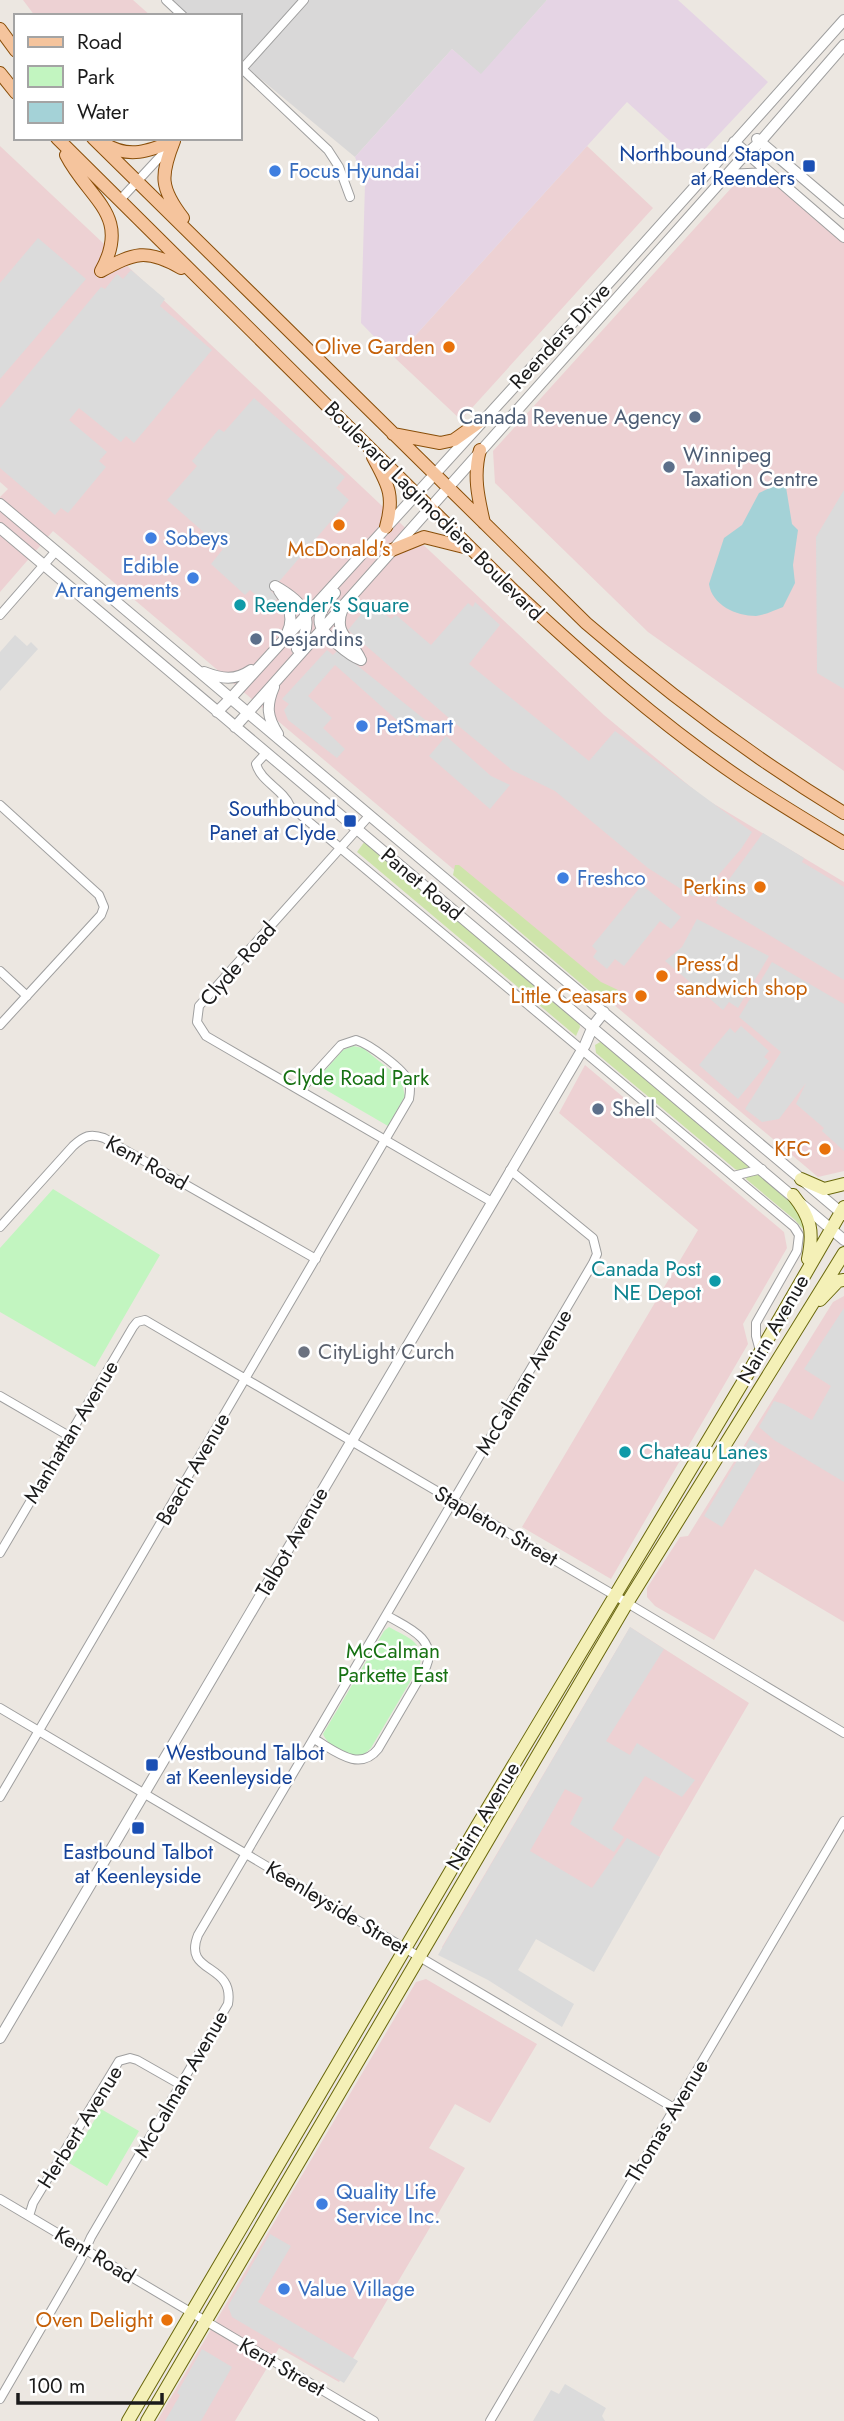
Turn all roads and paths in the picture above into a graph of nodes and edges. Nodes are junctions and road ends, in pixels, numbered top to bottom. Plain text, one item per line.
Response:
1 (166, 0) edge
2 (304, 0) edge
3 (181, 14) edge
4 (844, 20) edge
5 (0, 29) edge
6 (844, 45) edge
7 (14, 48) edge
8 (242, 67) edge
9 (242, 69) edge
10 (0, 73) edge
11 (14, 90) edge
12 (748, 129) junction
13 (58, 140) edge
14 (59, 140) edge
15 (96, 140) edge
16 (97, 140) edge
17 (175, 140) edge
18 (734, 142) junction
19 (760, 142) junction
20 (746, 153) junction
21 (769, 173) junction
22 (726, 175) junction
23 (137, 181) junction
24 (350, 197) dead end
25 (119, 201) junction
26 (844, 213) edge
27 (844, 237) edge
28 (206, 249) junction
29 (616, 275) junction
30 (199, 279) junction
31 (629, 284) junction
32 (482, 420) junction
33 (392, 434) junction
34 (364, 442) junction
35 (480, 450) junction
36 (435, 474) junction
37 (447, 487) junction
38 (416, 494) junction
39 (0, 504) edge
40 (430, 507) junction
41 (484, 523) junction
42 (386, 527) junction
43 (0, 528) edge
44 (370, 547) junction
45 (392, 550) junction
46 (472, 550) junction
47 (56, 551) junction
48 (44, 565) junction
49 (345, 604) junction
50 (0, 615) edge
51 (305, 615) junction
52 (321, 630) junction
53 (282, 641) junction
54 (262, 662) junction
55 (192, 666) junction
56 (281, 675) junction
57 (230, 699) junction
58 (217, 712) junction
59 (247, 713) junction
60 (235, 727) junction
61 (284, 744) junction
62 (265, 753) junction
63 (830, 804) junction
64 (0, 805) edge
65 (844, 805) edge
66 (844, 813) edge
67 (369, 816) junction
68 (357, 829) junction
69 (844, 844) edge
70 (341, 848) junction
71 (0, 971) edge
72 (27, 996) junction
73 (608, 1016) junction
74 (0, 1025) edge
75 (597, 1030) junction
76 (583, 1047) junction
77 (300, 1090) junction
78 (385, 1141) junction
79 (762, 1169) junction
80 (510, 1170) junction
81 (733, 1176) junction
82 (801, 1179) junction
83 (844, 1184) edge
84 (793, 1195) junction
85 (492, 1202) junction
86 (843, 1211) edge
87 (0, 1227) edge
88 (831, 1228) junction
89 (844, 1240) edge
90 (844, 1253) edge
91 (316, 1259) junction
92 (788, 1267) junction
93 (804, 1274) junction
94 (844, 1280) edge
95 (801, 1320) junction
96 (148, 1321) joint
97 (760, 1351) junction
98 (775, 1361) junction
99 (246, 1379) junction
100 (0, 1396) edge
101 (69, 1436) junction
102 (352, 1441) junction
103 (453, 1501) junction
104 (665, 1509) junction
105 (679, 1518) junction
106 (0, 1553) edge
107 (614, 1595) junction
108 (627, 1603) junction
109 (386, 1615) junction
110 (0, 1708) edge
111 (544, 1714) junction
112 (557, 1723) junction
113 (39, 1731) junction
114 (844, 1733) edge
115 (314, 1739) junction
116 (145, 1793) junction
117 (0, 1797) edge
118 (844, 1822) edge
119 (477, 1826) junction
120 (491, 1834) junction
121 (246, 1853) junction
122 (406, 1949) junction
123 (418, 1957) junction
124 (0, 2038) edge
125 (181, 2085) junction
126 (313, 2107) junction
127 (674, 2108) junction
128 (328, 2115) junction
129 (0, 2199) edge
130 (255, 2203) junction
131 (270, 2211) junction
132 (29, 2216) junction
133 (86, 2249) junction
134 (190, 2313) junction
135 (206, 2323) junction
136 (0, 2399) edge
137 (128, 2421) edge
138 (146, 2421) edge
139 (374, 2421) edge
140 (490, 2421) edge

1 - 3 street
2 - 8 street
4 - 12 street, Reenders Drive
5 - 7 main road
6 - 19 street, Reenders Drive
9 - 24 street
10 - 11 main road
12 - 18 street, Reenders Drive
12 - 19 street
13 - 30 main road
14 - 25 main road, Boulevard Lagimodière Boulevard
15 - 23 main road, Boulevard Lagimodière Boulevard
16 - 17 main road
17 - 23 street
17 - 28 main road
18 - 20 street
18 - 29 street, Reenders Drive
19 - 20 street, Reenders Drive
19 - 26 street
20 - 21 street
20 - 22 street, Reenders Drive
21 - 22 street
21 - 27 street
22 - 31 street, Reenders Drive
23 - 25 street
23 - 28 main road, Boulevard Lagimodière Boulevard
25 - 30 main road, Boulevard Lagimodière Boulevard
28 - 33 main road, Boulevard Lagimodière Boulevard
29 - 31 street
29 - 32 street, Reenders Drive
30 - 34 main road, Boulevard Lagimodière Boulevard
31 - 35 street, Reenders Drive
32 - 33 main road
32 - 36 street, Reenders Drive
33 - 36 main road, Boulevard Lagimodière Boulevard
34 - 38 main road, Boulevard Lagimodière Boulevard
34 - 42 main road
35 - 37 street, Reenders Drive
35 - 41 main road
36 - 37 main road, Boulevard Lagimodière Boulevard
36 - 38 street, Reenders Drive
37 - 40 street, Reenders Drive
37 - 41 main road, Boulevard Lagimodière Boulevard
38 - 40 main road, Boulevard Lagimodière Boulevard
38 - 42 street, Reenders Drive
39 - 47 street, Panet Road
40 - 45 street, Reenders Drive
40 - 46 main road, Boulevard Lagimodière Boulevard
41 - 63 main road, Boulevard Lagimodière Boulevard
42 - 44 street, Reenders Drive
43 - 48 street, Panet Road
44 - 51 street, Reenders Drive
44 - 52 street
45 - 46 main road
45 - 49 street, Reenders Drive
46 - 69 main road, Boulevard Lagimodière Boulevard
47 - 48 street
47 - 55 street, Panet Road
48 - 50 street
48 - 58 street, Panet Road
49 - 52 street, Reenders Drive
49 - 52 street
51 - 53 street, Reenders Drive
51 - 53 street
51 - 56 street
52 - 56 street, Reenders Drive
53 - 54 street, Reenders Drive
54 - 55 street
54 - 57 street, Reenders Drive
55 - 57 street, Panet Road
56 - 59 street, Reenders Drive
56 - 61 street
57 - 58 street, Reenders Drive
57 - 59 street, Panet Road
58 - 60 street, Panet Road
59 - 60 street, Reenders Drive
59 - 61 street, Panet Road
60 - 62 street, Panet Road
61 - 67 street, Panet Road
62 - 68 street, Panet Road
62 - 70 street
63 - 65 main road
63 - 66 main road, Boulevard Lagimodière Boulevard
64 - 72 street
67 - 68 street, Clyde Road
67 - 73 street, Panet Road
68 - 70 street, Clyde Road
68 - 75 street, Panet Road
70 - 76 street
70 - 77 street, Clyde Road
71 - 72 street
72 - 74 street
73 - 75 street, Talbot Avenue
73 - 82 street, Panet Road
75 - 76 street, Talbot Avenue
75 - 79 street, Panet Road
76 - 80 street, Talbot Avenue
76 - 81 street
77 - 78 street, Clyde Road
77 - 78 street
78 - 85 street, Clyde Road
78 - 91 street, Beach Avenue
79 - 81 street
79 - 84 street, Panet Road
80 - 85 street, Talbot Avenue
80 - 103 street, McCalman Avenue
81 - 92 street
82 - 83 main road
82 - 86 street, Panet Road
84 - 88 street, Panet Road
84 - 93 main road
85 - 102 street, Talbot Avenue
86 - 88 main road, Nairn Avenue
87 - 91 street, Kent Road
88 - 89 street, Panet Road
88 - 93 main road, Nairn Avenue
90 - 95 main road, Nairn Avenue
91 - 99 street, Beach Avenue
92 - 93 street
92 - 97 street
93 - 97 main road, Nairn Avenue
94 - 95 main road
95 - 98 main road, Nairn Avenue
96 - 99 street, Stapleton Street
96 - 101 street, Manhattan Avenue
97 - 98 main road
97 - 104 main road, Nairn Avenue
98 - 105 main road, Nairn Avenue
99 - 102 street, Stapleton Street
99 - 113 street, Beach Avenue
100 - 101 street
101 - 106 street, Manhattan Avenue
102 - 103 street, Stapleton Street
102 - 116 street, Talbot Avenue
103 - 107 street, Stapleton Street
103 - 109 street, McCalman Avenue
104 - 105 main road
104 - 107 main road, Nairn Avenue
105 - 108 main road, Nairn Avenue
107 - 108 street, Stapleton Street
107 - 111 main road, Nairn Avenue
108 - 112 main road, Nairn Avenue
108 - 114 street, Stapleton Street
109 - 115 street, McCalman Avenue
109 - 115 street
110 - 113 street, Keenleyside Street
111 - 112 main road
111 - 119 main road, Nairn Avenue
112 - 120 main road, Nairn Avenue
113 - 116 street, Keenleyside Street
113 - 117 street, Beach Avenue
115 - 121 street, McCalman Avenue
116 - 121 street, Keenleyside Street
116 - 124 street, Talbot Avenue
118 - 127 street, Thomas Avenue
119 - 120 main road
119 - 122 main road, Nairn Avenue
120 - 123 main road, Nairn Avenue
121 - 122 street, Keenleyside Street
121 - 125 street, McCalman Avenue
122 - 123 street, Keenleyside Street
122 - 126 main road, Nairn Avenue
123 - 127 street, Keenleyside Street
123 - 128 main road, Nairn Avenue
125 - 132 street, Herbert Avenue
125 - 133 street, McCalman Avenue
126 - 128 main road
126 - 130 main road, Nairn Avenue
127 - 140 street, Thomas Avenue
128 - 131 main road, Nairn Avenue
129 - 132 street, Kent Road
130 - 131 main road
130 - 134 main road, Nairn Avenue
131 - 135 main road, Nairn Avenue
132 - 133 street, Kent Road
133 - 134 street, Kent Road
133 - 136 street, McCalman Avenue
134 - 135 street, Kent Street
134 - 137 main road, Nairn Avenue
135 - 138 main road, Nairn Avenue
135 - 139 street, Kent Street

